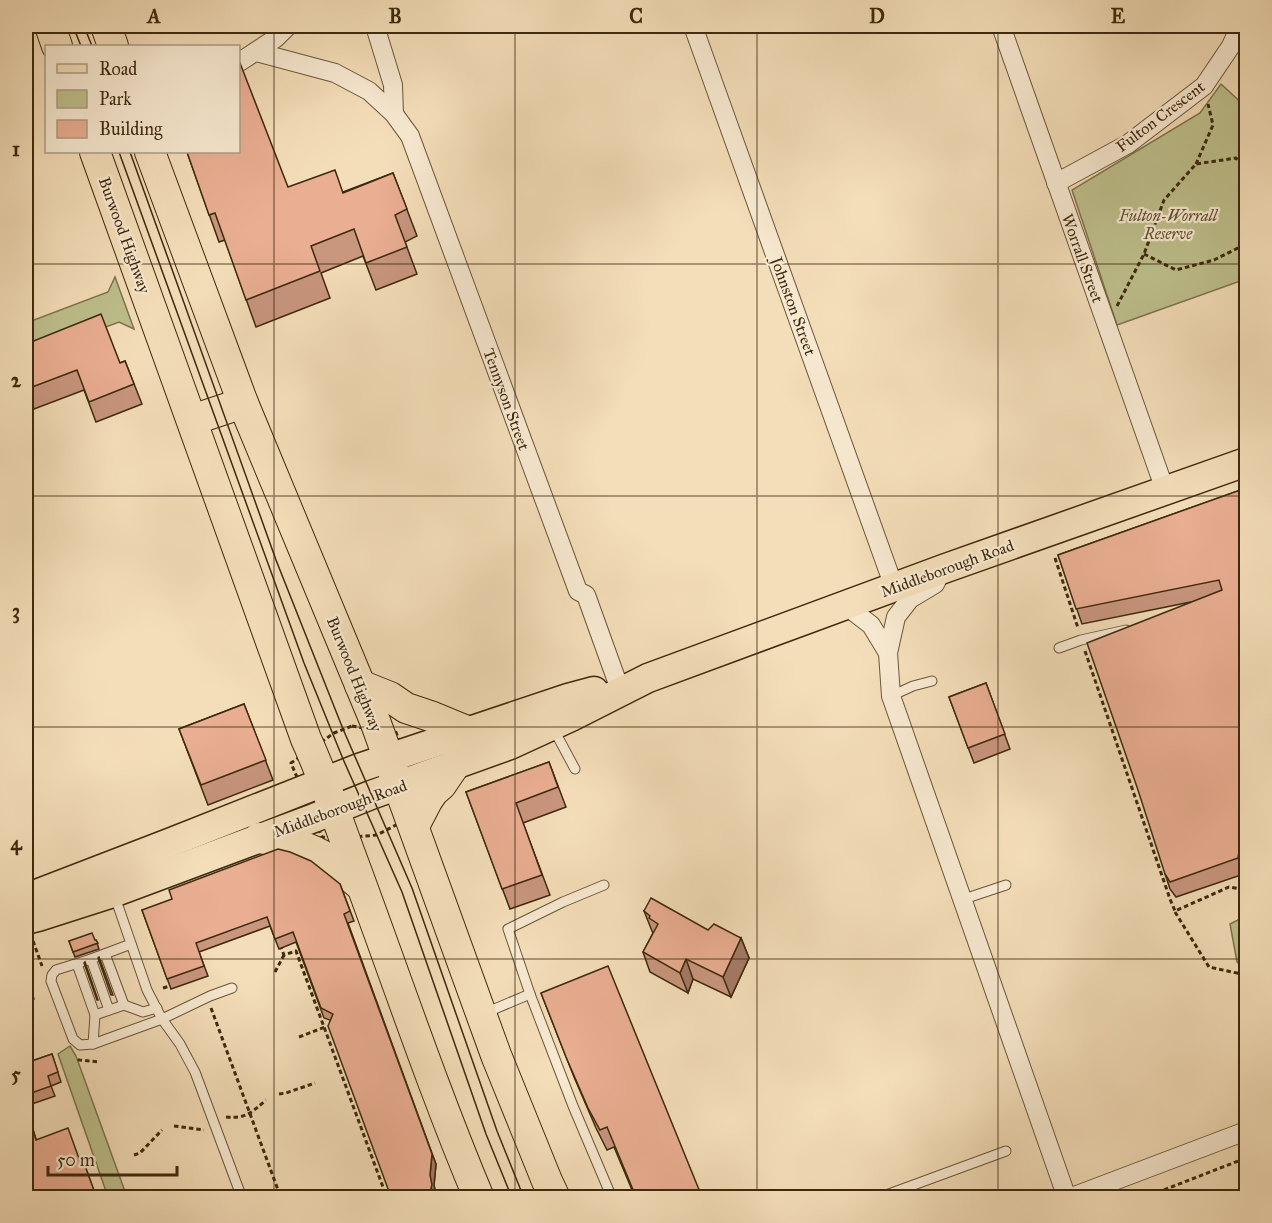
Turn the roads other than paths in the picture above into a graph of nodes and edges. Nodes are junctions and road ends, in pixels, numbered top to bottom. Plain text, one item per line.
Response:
1 (50, 26) edge
2 (106, 26) edge
3 (288, 26) edge
4 (375, 26) edge
5 (693, 26) edge
6 (1001, 26) edge
7 (1240, 26) edge
8 (57, 45) edge
9 (113, 45) edge
10 (256, 52) junction
11 (240, 62) edge
12 (394, 114) junction
13 (95, 153) edge
14 (150, 153) edge
15 (1056, 183) junction
16 (243, 403) junction
17 (192, 420) junction
18 (1246, 462) edge
19 (1165, 490) junction
20 (946, 568) junction
21 (894, 587) junction
22 (845, 605) junction
23 (1138, 627) edge
24 (1059, 648) dead end
25 (888, 653) junction
26 (648, 678) junction
27 (932, 681) dead end
28 (618, 684) junction
29 (360, 685) junction
30 (891, 696) junction
31 (552, 726) junction
32 (467, 731) junction
33 (454, 766) junction
34 (575, 769) dead end
35 (394, 772) junction
36 (324, 783) junction
37 (334, 811) junction
38 (414, 826) junction
39 (259, 838) junction
40 (109, 880) junction
41 (604, 885) dead end
42 (1006, 885) dead end
43 (362, 887) junction
44 (27, 899) edge
45 (964, 899) junction
46 (131, 944) junction
47 (105, 954) junction
48 (91, 959) junction
49 (77, 964) junction
50 (231, 988) dead end
51 (530, 994) junction
52 (124, 1005) junction
53 (157, 1008) junction
54 (109, 1010) junction
55 (95, 1015) junction
56 (482, 1015) junction
57 (162, 1019) junction
58 (93, 1044) junction
59 (1246, 1131) edge
60 (1006, 1151) dead end
61 (242, 1197) edge
62 (479, 1197) edge
63 (555, 1197) edge
64 (612, 1197) edge
65 (878, 1197) edge
66 (1068, 1197) edge

1 - 8 highway
2 - 9 highway
3 - 10 street
4 - 12 street
5 - 21 street, Johnston Street
6 - 15 street, Worrall Street
7 - 15 street, Fulton Crescent
10 - 11 street
10 - 12 street, Tennyson Street
12 - 28 street, Tennyson Street
13 - 17 highway, Burwood Highway
14 - 16 highway, Burwood Highway
15 - 19 street, Worrall Street
16 - 17 highway
16 - 29 highway, Burwood Highway
17 - 36 highway, Burwood Highway
18 - 19 main road, Middleborough Road
19 - 20 main road, Middleborough Road
20 - 21 main road, Middleborough Road
20 - 25 street
21 - 22 main road, Middleborough Road
22 - 25 street
22 - 26 main road, Middleborough Road
23 - 24 lane
25 - 30 street
26 - 28 main road, Middleborough Road
26 - 31 main road, Middleborough Road
27 - 30 lane
28 - 32 main road, Middleborough Road
29 - 32 highway
29 - 35 highway, Burwood Highway
30 - 45 street
31 - 33 main road, Middleborough Road
31 - 34 lane
32 - 35 main road, Middleborough Road
33 - 35 main road, Middleborough Road
33 - 38 highway
35 - 36 main road, Middleborough Road
35 - 37 main road, Middleborough Road
35 - 38 highway, Burwood Highway
36 - 37 highway, Burwood Highway
36 - 40 main road, Middleborough Road
37 - 39 main road, Middleborough Road
37 - 43 highway, Burwood Highway
38 - 56 highway, Burwood Highway
39 - 40 main road, Middleborough Road
39 - 43 highway
40 - 44 main road, Middleborough Road
40 - 46 lane
41 - 51 lane
42 - 45 lane
43 - 62 highway, Burwood Highway
45 - 66 street
46 - 47 lane
46 - 53 lane
47 - 48 lane
47 - 52 lane
48 - 49 lane
48 - 54 lane
49 - 55 lane
49 - 58 lane
50 - 57 lane
51 - 56 lane
51 - 64 lane
52 - 53 lane
52 - 54 lane
53 - 57 lane
54 - 55 lane
55 - 58 lane
56 - 63 highway, Burwood Highway
57 - 58 lane
57 - 61 lane
59 - 66 street
60 - 65 lane

